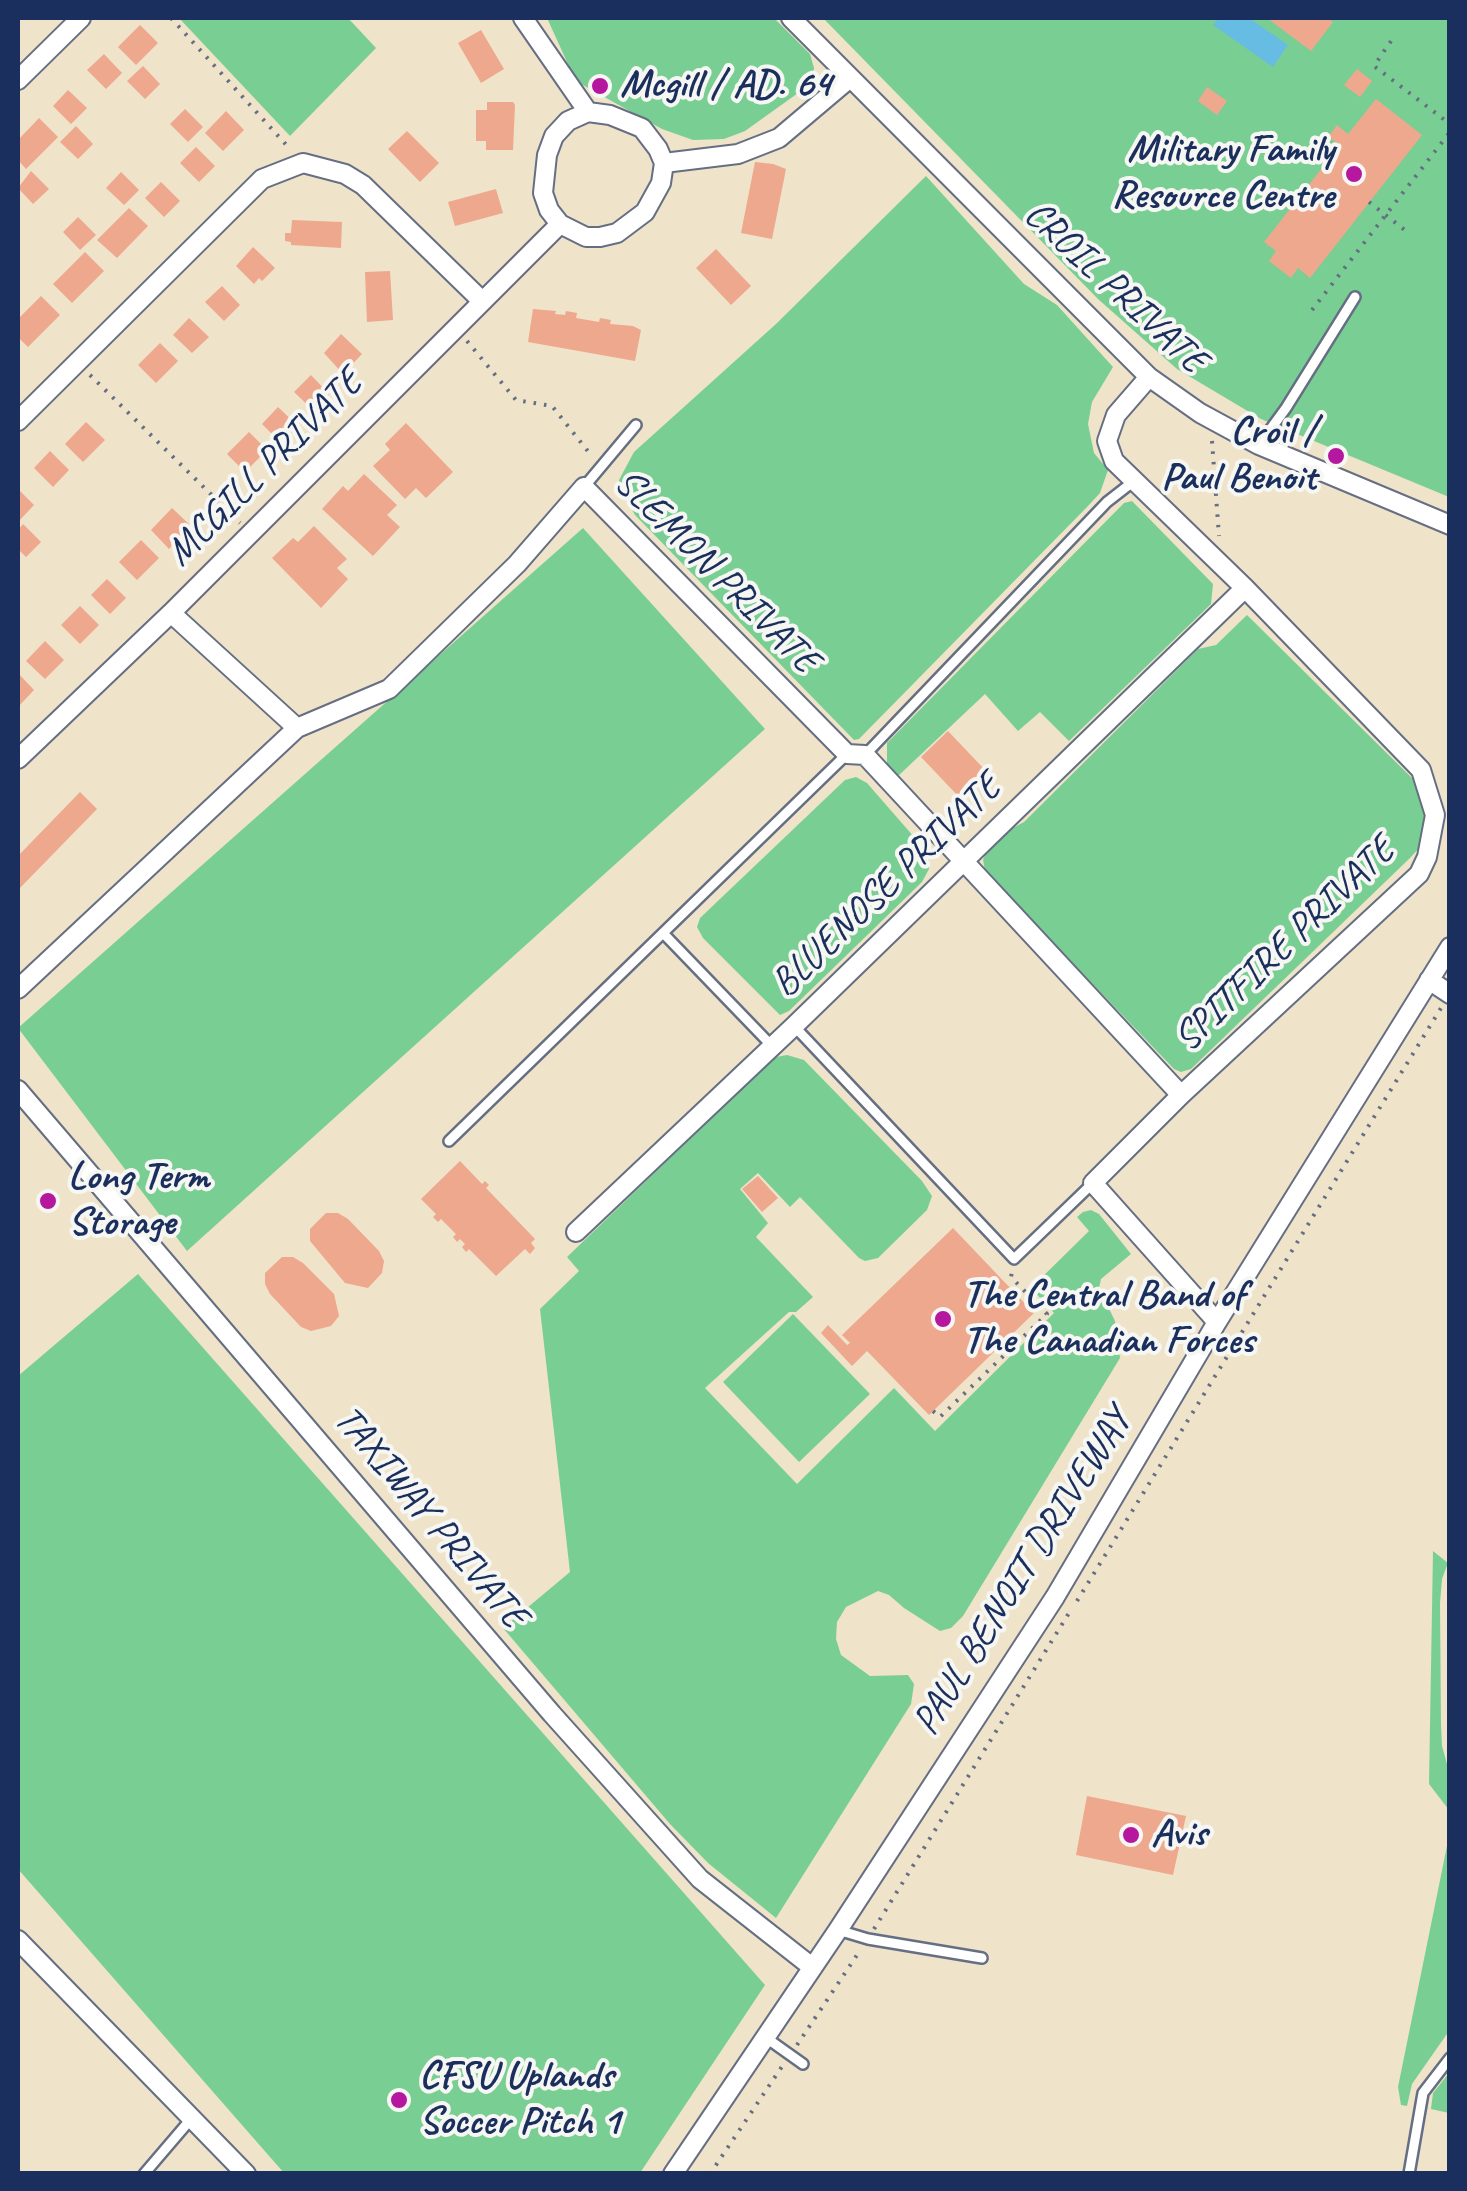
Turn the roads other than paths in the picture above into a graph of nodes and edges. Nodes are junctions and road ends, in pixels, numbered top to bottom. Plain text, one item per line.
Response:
1 (80, 18) edge
2 (524, 18) edge
3 (791, 18) edge
4 (850, 78) junction
5 (18, 80) edge
6 (588, 112) junction
7 (664, 164) junction
8 (560, 224) junction
9 (1355, 298) dead end
10 (481, 300) junction
11 (1149, 377) junction
12 (18, 421) edge
13 (636, 425) dead end
14 (1259, 445) junction
15 (1134, 481) junction
16 (584, 487) junction
17 (1450, 524) edge
18 (1244, 588) junction
19 (171, 613) junction
20 (297, 728) junction
21 (856, 754) junction
22 (18, 759) edge
23 (964, 861) junction
24 (663, 932) junction
25 (1450, 947) edge
26 (1429, 980) junction
27 (18, 989) edge
28 (1449, 994) edge
29 (794, 1026) junction
30 (772, 1046) junction
31 (18, 1090) edge
32 (1180, 1095) junction
33 (449, 1141) dead end
34 (1094, 1183) junction
35 (576, 1232) dead end
36 (1216, 1322) junction
37 (838, 1930) junction
38 (18, 1940) edge
39 (982, 1958) dead end
40 (812, 1967) junction
41 (765, 2037) junction
42 (1450, 2058) edge
43 (803, 2064) dead end
44 (192, 2118) junction
45 (144, 2174) edge
46 (246, 2174) edge
47 (673, 2174) edge
48 (1409, 2174) edge

1 - 5 street
2 - 6 street
3 - 4 street, CROIL PRIVATE
4 - 7 street
4 - 11 street, CROIL PRIVATE
6 - 7 street
6 - 8 street
7 - 8 street
8 - 10 street, MCGILL PRIVATE
9 - 14 lane
10 - 12 street
10 - 19 street, MCGILL PRIVATE
11 - 14 street, CROIL PRIVATE
11 - 15 street, SPITFIRE PRIVATE
13 - 16 lane
14 - 17 street, CROIL PRIVATE
15 - 18 street, SPITFIRE PRIVATE
15 - 21 lane
16 - 20 street, SLEMON PRIVATE
16 - 21 street, SLEMON PRIVATE
18 - 23 street, BLUENOSE PRIVATE
18 - 32 street, SPITFIRE PRIVATE
19 - 20 street
19 - 22 street, MCGILL PRIVATE
20 - 27 street
21 - 23 street, SLEMON PRIVATE
21 - 24 lane
23 - 29 street, BLUENOSE PRIVATE
23 - 32 street, SLEMON PRIVATE
24 - 30 lane
24 - 33 lane
25 - 26 street, PAUL BENOIT DRIVEWAY
26 - 28 street
26 - 36 street, PAUL BENOIT DRIVEWAY
29 - 30 street, BLUENOSE PRIVATE
29 - 34 lane
30 - 35 street, BLUENOSE PRIVATE
31 - 40 street, TAXIWAY PRIVATE
32 - 34 street, SPITFIRE PRIVATE
34 - 36 street
36 - 37 street, PAUL BENOIT DRIVEWAY
37 - 39 lane
37 - 40 street, PAUL BENOIT DRIVEWAY
38 - 44 street
40 - 41 street, PAUL BENOIT DRIVEWAY
41 - 43 lane
41 - 47 street, PAUL BENOIT DRIVEWAY
42 - 48 lane
44 - 45 lane
44 - 46 street

